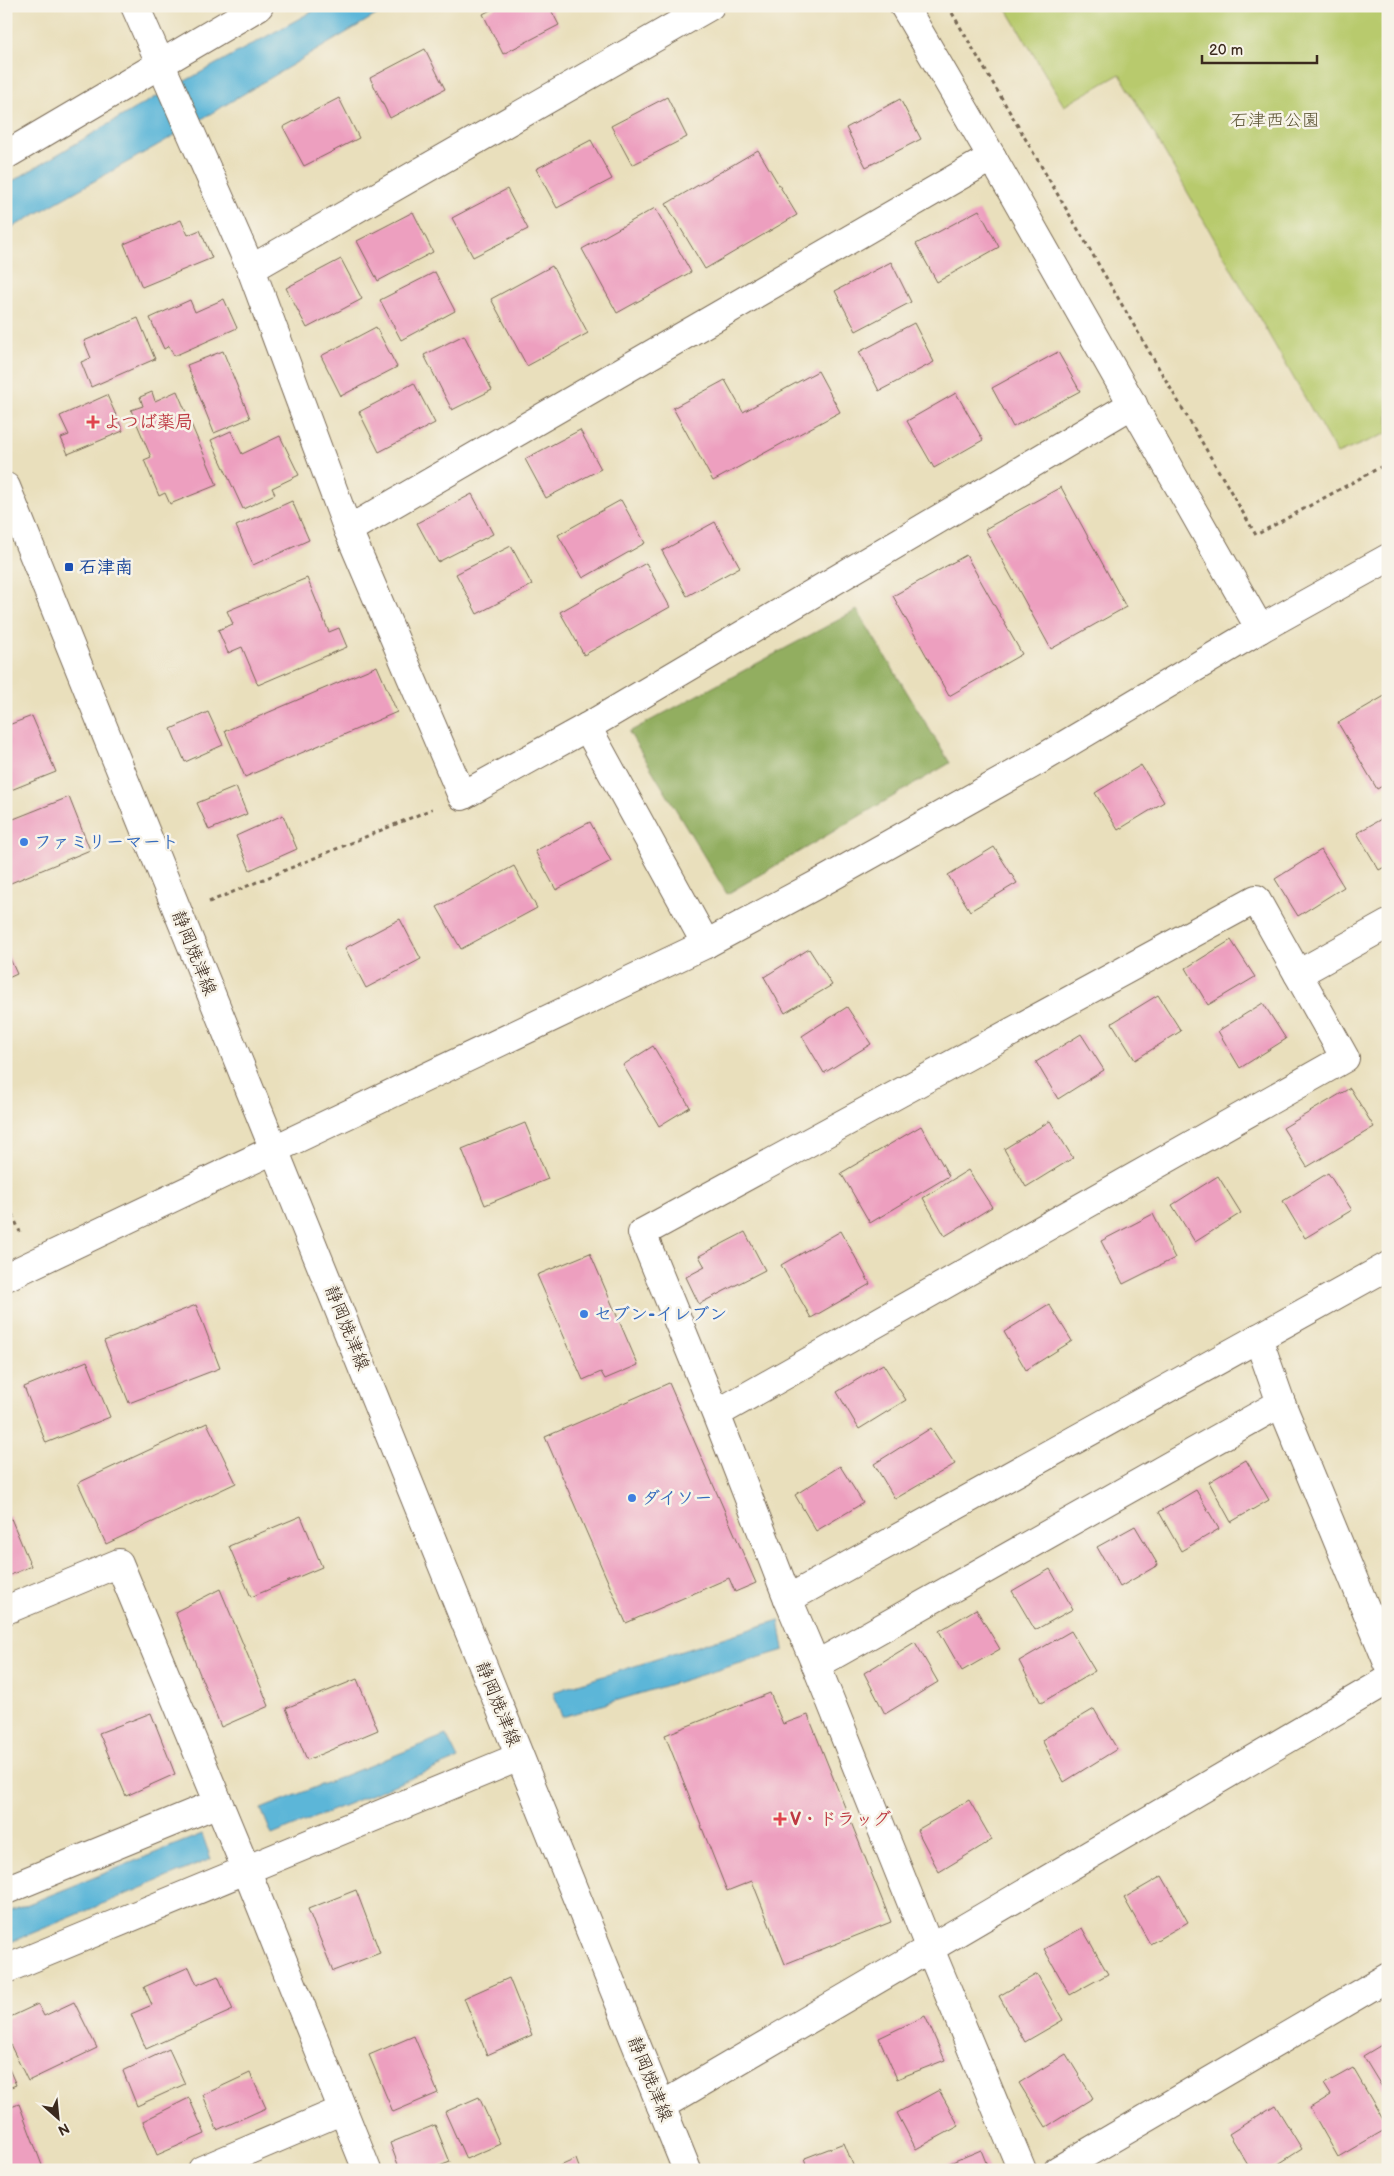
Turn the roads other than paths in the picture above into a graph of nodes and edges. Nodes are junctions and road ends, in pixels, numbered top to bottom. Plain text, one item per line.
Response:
1 (135, 6) edge
2 (259, 6) edge
3 (710, 6) edge
4 (904, 6) edge
5 (164, 74) junction
6 (6, 155) edge
7 (992, 157) junction
8 (251, 269) junction
9 (1133, 404) junction
10 (6, 487) edge
11 (348, 530) junction
12 (1388, 558) edge
13 (1260, 629) junction
14 (587, 727) junction
15 (1388, 924) edge
16 (706, 944) junction
17 (1298, 974) junction
18 (274, 1148) junction
19 (1388, 1266) edge
20 (6, 1277) edge
21 (1258, 1338) junction
22 (1281, 1403) junction
23 (716, 1414) junction
24 (788, 1599) junction
25 (6, 1610) edge
26 (1388, 1663) edge
27 (816, 1665) junction
28 (1388, 1680) edge
29 (519, 1757) junction
30 (218, 1803) junction
31 (246, 1869) junction
32 (6, 1890) edge
33 (930, 1949) junction
34 (6, 1969) edge
35 (1388, 1977) edge
36 (661, 2106) junction
37 (343, 2110) junction
38 (202, 2170) edge
39 (367, 2170) edge
40 (687, 2170) edge
41 (1022, 2170) edge
42 (1058, 2170) edge

1 - 5 street
2 - 5 street
3 - 8 street
4 - 7 street
5 - 6 street
5 - 8 street
7 - 9 street
7 - 11 street
8 - 11 street
9 - 13 street
9 - 14 street
10 - 18 street, 静岡焼津線
11 - 14 street
12 - 13 street
13 - 16 street
14 - 16 street
15 - 17 street
16 - 18 street
17 - 23 street
17 - 23 street
18 - 20 street
18 - 29 street, 静岡焼津線
19 - 21 street
21 - 22 street
21 - 24 street
22 - 26 street
22 - 27 street
23 - 24 street
24 - 27 street
25 - 30 street
27 - 33 street
28 - 33 street
29 - 31 street
29 - 36 street, 静岡焼津線
30 - 31 street
30 - 32 street
31 - 34 street
31 - 37 street
33 - 36 street
33 - 41 street
35 - 42 street
36 - 40 street, 静岡焼津線
37 - 38 street
37 - 39 street

